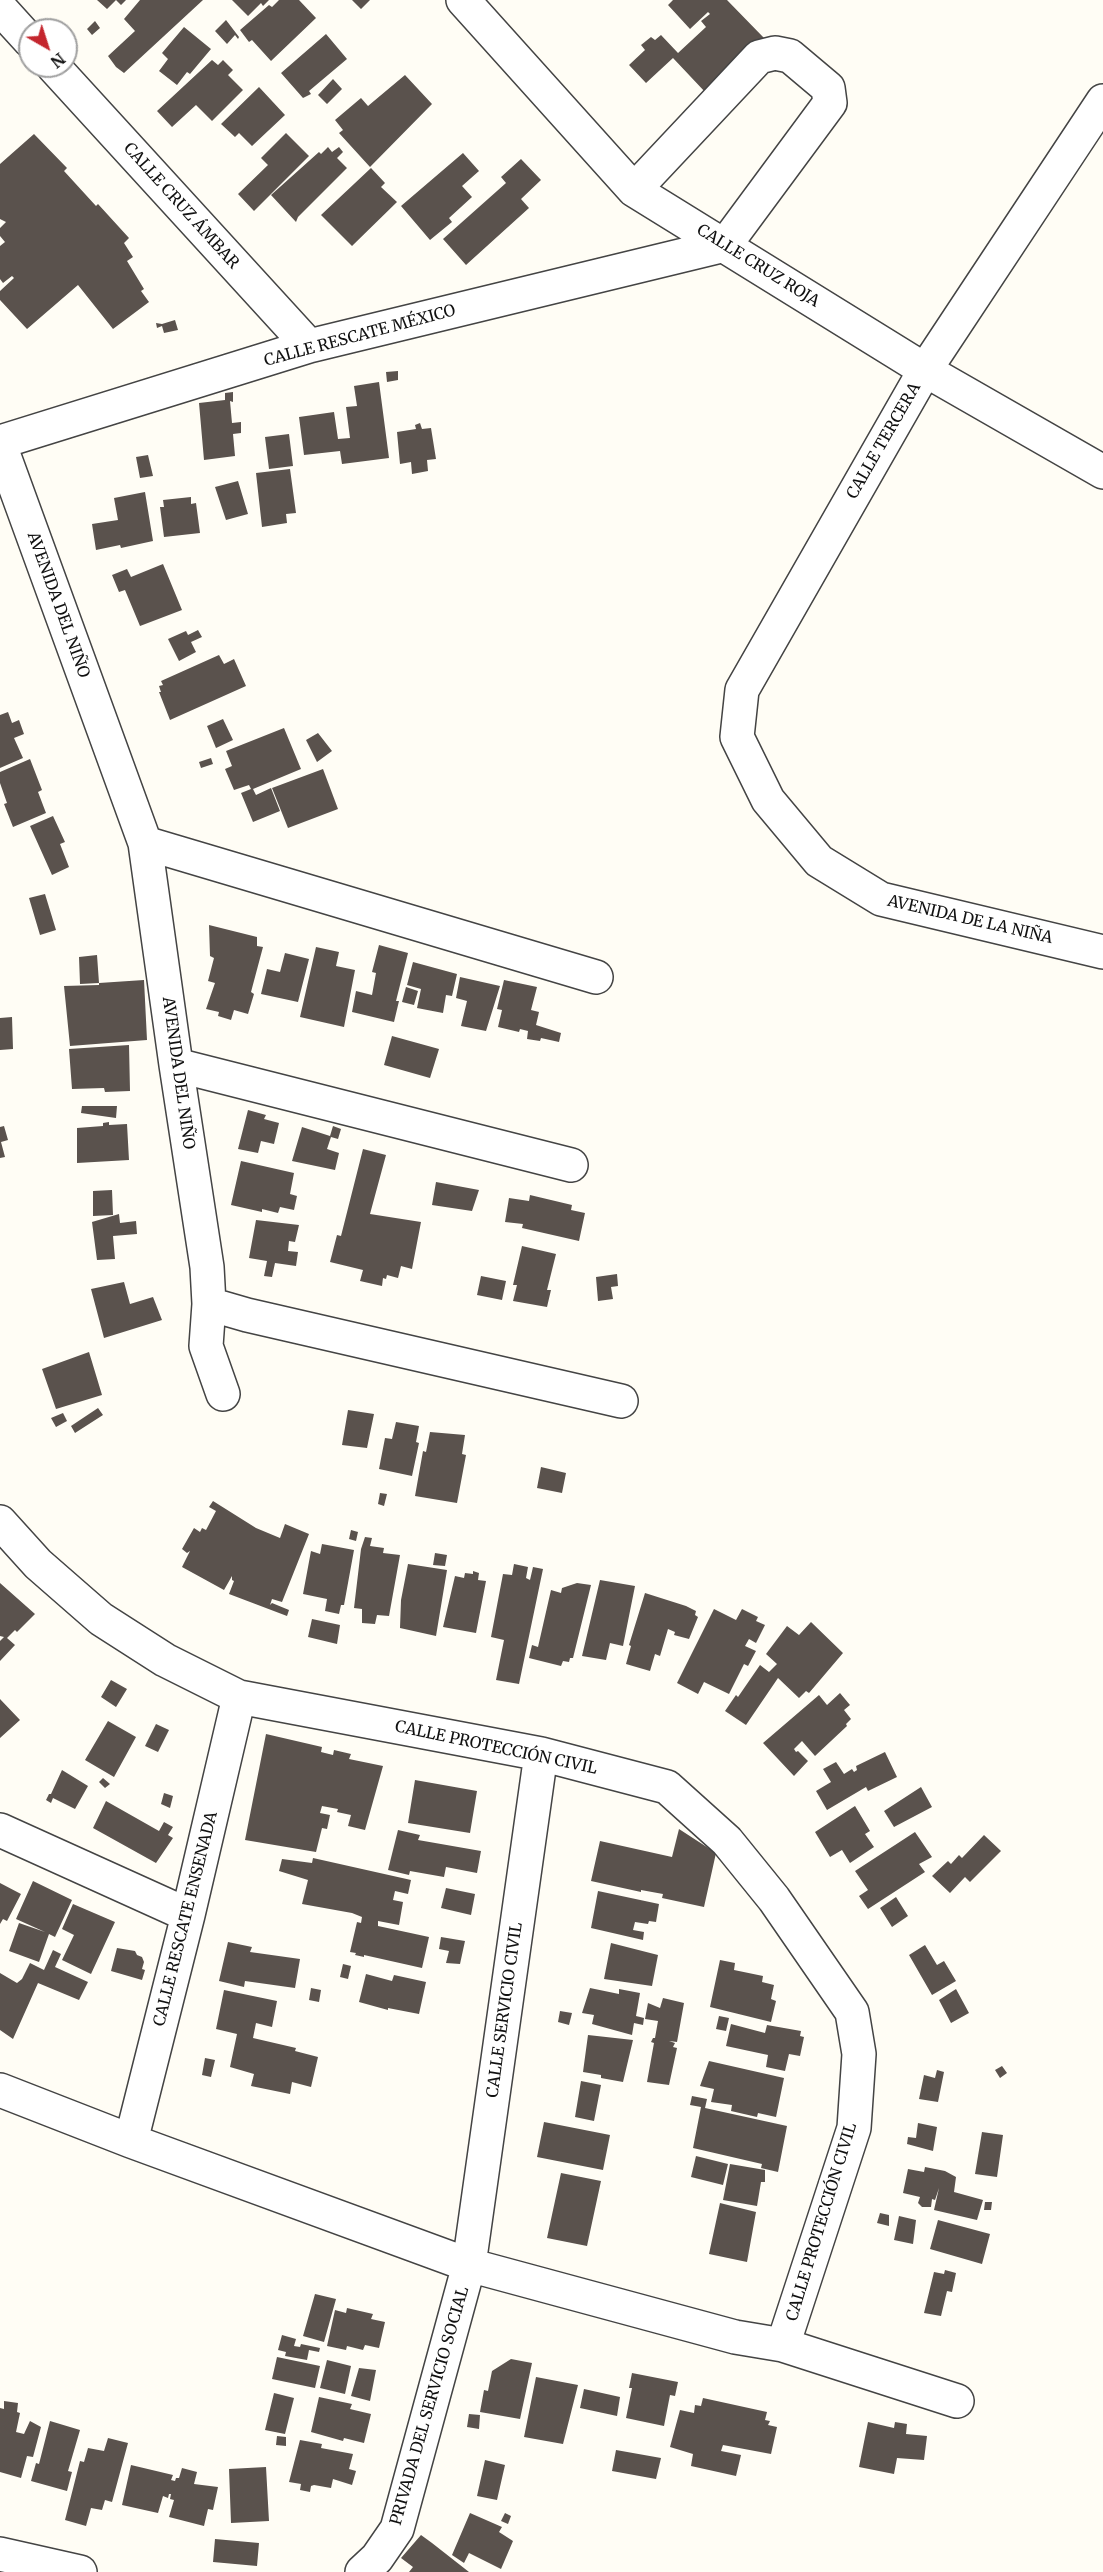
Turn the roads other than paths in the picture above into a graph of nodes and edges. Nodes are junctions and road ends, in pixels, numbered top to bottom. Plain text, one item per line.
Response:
1 (463, 0) edge
2 (0, 8) edge
3 (18, 28) edge
4 (64, 78) edge
5 (1103, 101) edge
6 (634, 190) junction
7 (725, 245) junction
8 (309, 346) junction
9 (925, 370) junction
10 (0, 443) edge
11 (1103, 472) edge
12 (768, 800) joint
13 (145, 843) junction
14 (1103, 952) edge
15 (596, 977) dead end
16 (176, 1065) junction
17 (571, 1165) dead end
18 (209, 1304) junction
19 (223, 1394) dead end
20 (621, 1401) dead end
21 (0, 1522) edge
22 (239, 1697) junction
23 (541, 1754) junction
24 (0, 1830) edge
25 (188, 1915) junction
26 (0, 2090) edge
27 (131, 2141) junction
28 (469, 2265) junction
29 (783, 2345) junction
30 (957, 2401) dead end
31 (0, 2554) edge
32 (80, 2572) edge
33 (362, 2572) edge

1 - 6 street, CALLE CRUZ ROJA
2 - 3 street
4 - 8 street, CALLE CRUZ ÁMBAR
5 - 9 street, CALLE TERCERA
6 - 7 street, CALLE CRUZ ROJA
6 - 7 street
7 - 8 street, CALLE RESCATE MÉXICO
7 - 9 street, CALLE CRUZ ROJA
8 - 10 street, CALLE RESCATE MÉXICO
9 - 11 street, CALLE CRUZ ROJA
9 - 12 street, CALLE TERCERA
10 - 13 street, AVENIDA DEL NIÑO
12 - 14 street, AVENIDA DE LA NIÑA
13 - 15 street
13 - 16 street, AVENIDA DEL NIÑO
16 - 17 street
16 - 18 street, AVENIDA DEL NIÑO
18 - 19 street, AVENIDA DEL NIÑO
18 - 20 street
21 - 22 street, CALLE PROTECCIÓN CIVIL
22 - 23 street, CALLE PROTECCIÓN CIVIL
22 - 25 street, CALLE RESCATE ENSENADA
23 - 28 street, CALLE SERVICIO CIVIL
23 - 29 street, CALLE PROTECCIÓN CIVIL
24 - 25 street
25 - 27 street, CALLE RESCATE ENSENADA
26 - 27 street
27 - 28 street
28 - 29 street
28 - 33 street, PRIVADA DEL SERVICIO SOCIAL
29 - 30 street
31 - 32 street

